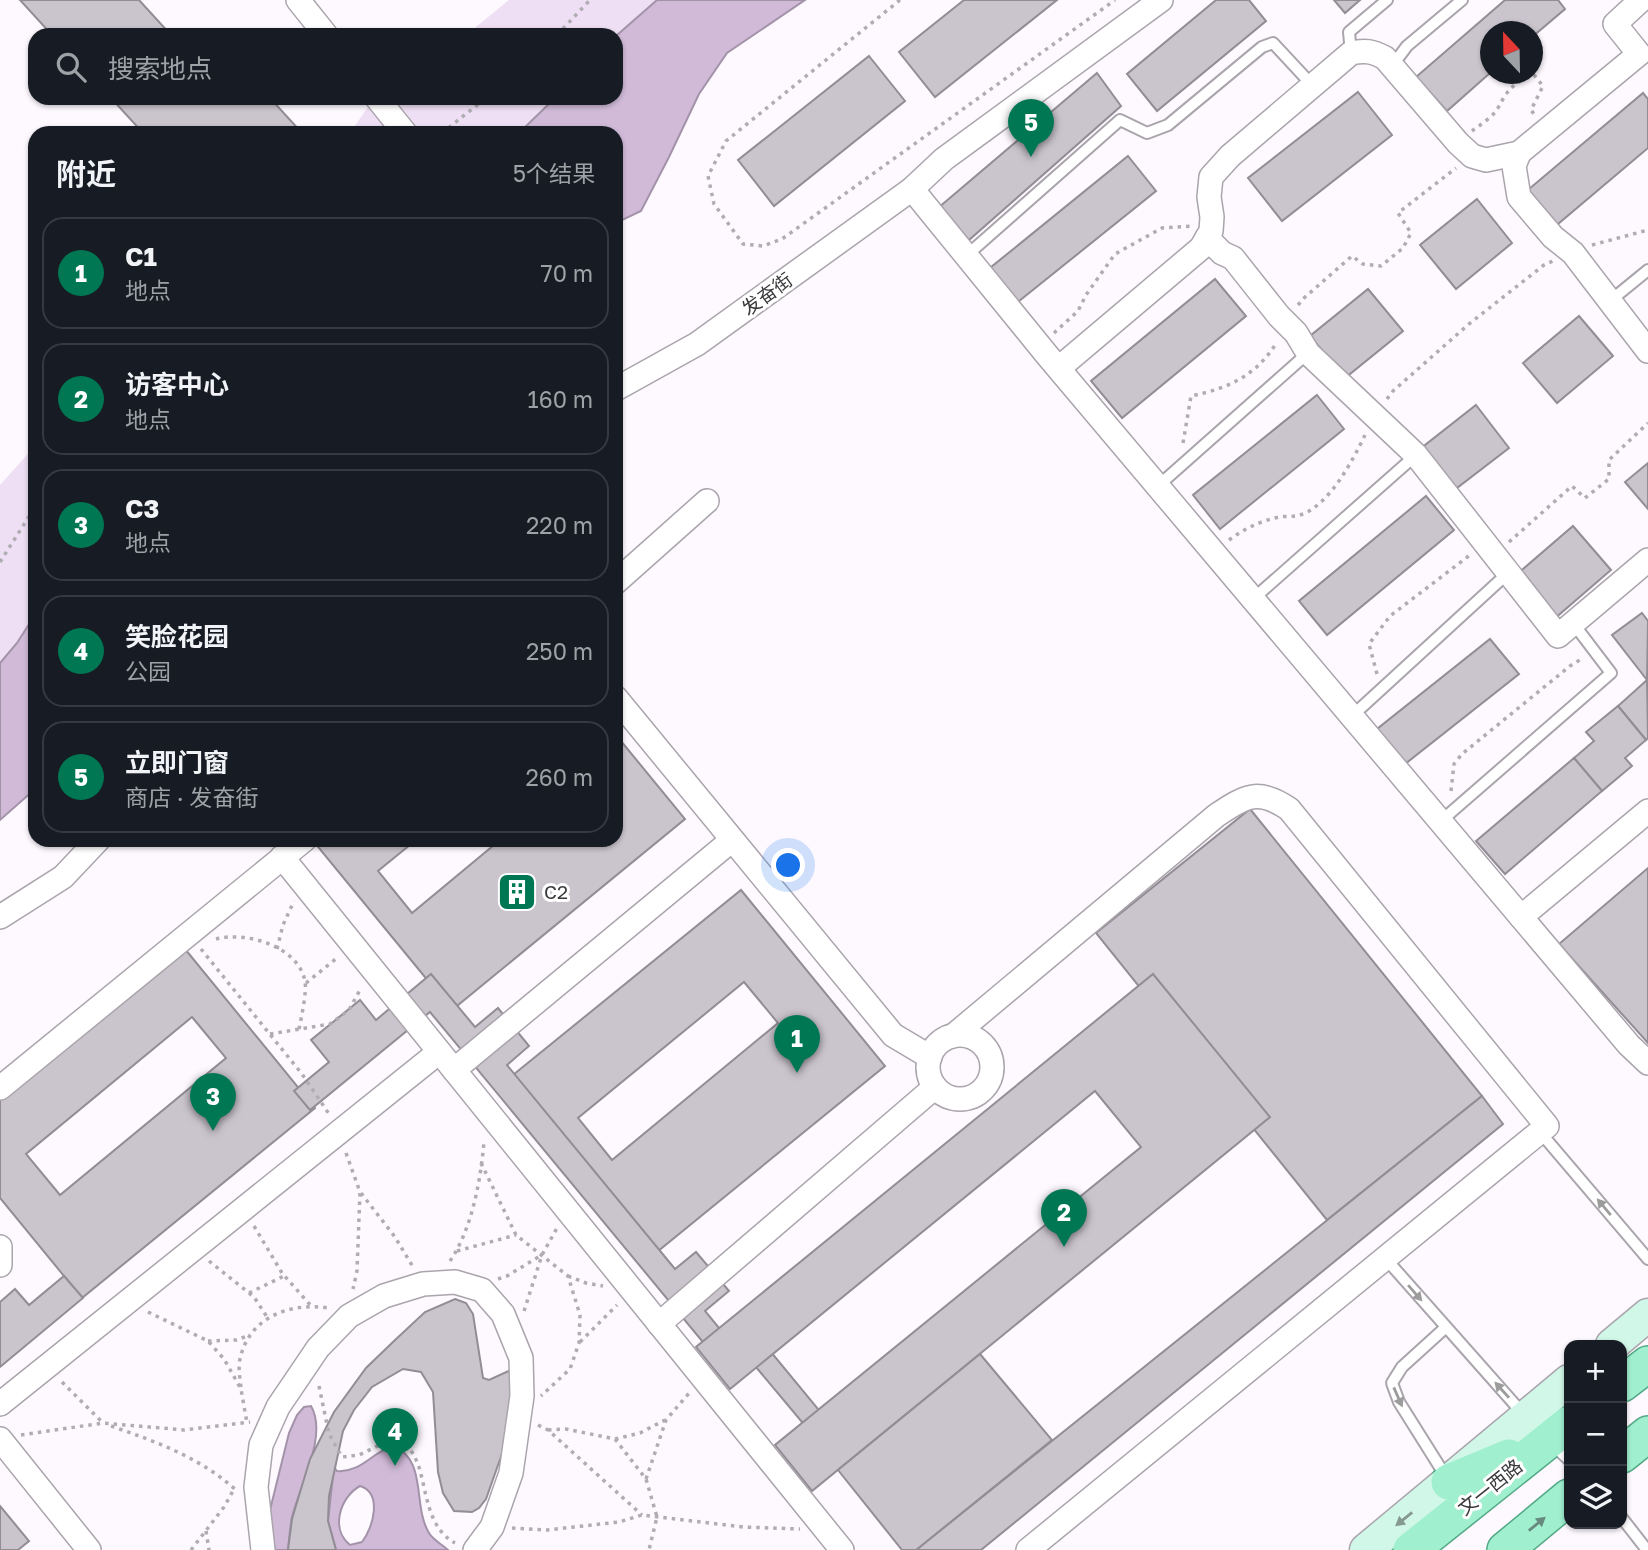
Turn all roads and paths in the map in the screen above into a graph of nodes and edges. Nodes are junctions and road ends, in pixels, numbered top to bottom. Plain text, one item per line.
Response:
1 (298, 0) edge
2 (590, 0) edge
3 (900, 0) edge
4 (1115, 0) edge
5 (1161, 0) edge
6 (1387, 0) edge
7 (1462, 0) edge
8 (1641, 0) edge
9 (320, 28) edge
10 (564, 28) edge
11 (1351, 53) junction
12 (1392, 66) junction
13 (1313, 86) junction
14 (383, 105) edge
15 (477, 105) edge
16 (400, 126) edge
17 (451, 126) edge
18 (1547, 130) junction
19 (1458, 143) junction
20 (1519, 153) junction
21 (912, 189) junction
22 (1648, 230) edge
23 (1209, 234) junction
24 (1573, 253) junction
25 (966, 256) junction
26 (1648, 270) edge
27 (1610, 301) junction
28 (1287, 324) junction
29 (1039, 345) junction
30 (1648, 351) edge
31 (1308, 352) junction
32 (1059, 368) junction
33 (623, 385) edge
34 (1375, 416) junction
35 (1416, 455) junction
36 (1182, 466) junction
37 (1158, 486) junction
38 (707, 501) dead end
39 (28, 518) edge
40 (1214, 552) junction
41 (1648, 560) edge
42 (0, 562) edge
43 (1508, 573) junction
44 (623, 576) edge
45 (1254, 599) junction
46 (1573, 623) junction
47 (1594, 651) junction
48 (623, 706) edge
49 (1352, 716) junction
50 (1648, 811) edge
51 (1445, 818) junction
52 (733, 840) junction
53 (91, 847) edge
54 (294, 847) edge
55 (282, 857) junction
56 (302, 882) junction
57 (0, 917) edge
58 (1521, 917) junction
59 (193, 939) junction
60 (354, 946) junction
61 (277, 949) junction
62 (369, 965) junction
63 (306, 983) junction
64 (299, 1030) junction
65 (270, 1034) junction
66 (953, 1036) junction
67 (439, 1052) junction
68 (930, 1057) junction
69 (1648, 1063) edge
70 (454, 1070) junction
71 (935, 1087) junction
72 (0, 1088) edge
73 (486, 1109) junction
74 (339, 1132) junction
75 (1540, 1132) junction
76 (481, 1163) junction
77 (360, 1192) junction
78 (242, 1210) junction
79 (567, 1210) junction
80 (516, 1235) junction
81 (0, 1247) edge
82 (194, 1249) junction
83 (457, 1251) junction
84 (542, 1255) junction
85 (1385, 1259) junction
86 (1648, 1259) edge
87 (0, 1265) edge
88 (284, 1276) junction
89 (568, 1276) junction
90 (429, 1283) junction
91 (469, 1286) junction
92 (630, 1287) junction
93 (248, 1293) junction
94 (128, 1301) junction
95 (312, 1307) junction
96 (349, 1314) junction
97 (1648, 1315) edge
98 (267, 1317) junction
99 (659, 1324) junction
100 (1445, 1328) junction
101 (250, 1335) junction
102 (513, 1339) junction
103 (1618, 1340) edge
104 (208, 1342) junction
105 (579, 1343) junction
106 (312, 1357) junction
107 (1648, 1364) edge
108 (48, 1366) junction
109 (703, 1377) junction
110 (1627, 1380) edge
111 (241, 1389) junction
112 (1564, 1393) edge
113 (0, 1404) edge
114 (520, 1414) junction
115 (273, 1420) junction
116 (666, 1420) junction
117 (103, 1423) junction
118 (247, 1423) junction
119 (548, 1430) junction
120 (1548, 1433) edge
121 (1648, 1434) edge
122 (6, 1437) edge
123 (615, 1439) junction
124 (1627, 1451) edge
125 (646, 1479) junction
126 (234, 1489) junction
127 (1450, 1498) junction
128 (1564, 1501) edge
129 (258, 1511) junction
130 (642, 1516) junction
131 (657, 1517) junction
132 (1627, 1524) edge
133 (492, 1527) junction
134 (825, 1529) junction
135 (206, 1531) junction
136 (466, 1547) edge
137 (89, 1550) edge
138 (191, 1550) edge
139 (209, 1550) edge
140 (263, 1550) edge
141 (649, 1550) edge
142 (842, 1550) edge
143 (1028, 1550) edge
144 (1366, 1550) edge
145 (1411, 1550) edge
146 (1505, 1550) edge
147 (1647, 1550) edge

1 - 9 street
2 - 10 path
3 - 4 path
5 - 21 street, 发奋街
6 - 11 lane
7 - 12 lane
8 - 18 street
11 - 12 street
11 - 13 street
12 - 19 street
13 - 23 street
13 - 25 lane
14 - 16 street
15 - 17 path
18 - 19 path
18 - 20 street
19 - 20 street
19 - 28 path
20 - 24 street
21 - 25 street
21 - 33 street, 发奋街
22 - 24 path
23 - 28 street
23 - 29 path
23 - 32 street
24 - 27 street
24 - 34 path
25 - 29 street
26 - 27 lane
27 - 30 street
28 - 31 street
28 - 36 path
29 - 32 street
31 - 34 street
31 - 36 lane
32 - 37 street
34 - 35 street
34 - 40 path
35 - 43 street
35 - 45 lane
36 - 37 lane
37 - 40 street
38 - 44 street
39 - 42 path
40 - 45 street
41 - 46 street
43 - 46 street
43 - 49 lane
45 - 49 street
46 - 47 lane
47 - 51 path
47 - 51 lane
48 - 52 street
49 - 51 street
50 - 58 street
51 - 58 street
52 - 68 street
52 - 70 street
53 - 57 street
54 - 55 street
55 - 56 street
55 - 59 street
56 - 60 street
56 - 61 path
58 - 69 street
59 - 61 path
59 - 65 path
59 - 72 street
60 - 62 street
60 - 63 path
61 - 63 path
62 - 64 path
62 - 67 street
63 - 64 path
64 - 65 path
65 - 74 path
66 - 68 street
66 - 71 street
66 - 75 street
67 - 70 street
67 - 74 street
68 - 71 street
70 - 73 street
71 - 99 street
73 - 76 path
73 - 79 street
74 - 77 path
74 - 78 street
75 - 85 street
86 -> 75 lane
76 - 80 path
76 - 83 path
77 - 90 path
77 - 96 path
78 - 82 street
78 - 88 path
79 - 84 path
79 - 92 street
80 - 83 path
80 - 84 path
81 - 87 street
82 - 93 path
82 - 94 street
83 - 90 path
84 - 89 path
84 - 91 path
84 - 102 path
85 -> 100 lane
85 - 143 street
88 - 93 path
88 - 95 path
89 - 92 path
89 - 105 path
90 - 91 street
90 - 96 street
91 - 102 street
92 - 99 street
92 - 105 path
93 - 98 path
94 - 104 path
94 - 108 street
95 - 96 path
95 - 98 path
96 - 106 street
97 - 103 main road
98 - 101 path
99 - 109 street
120 -> 100 lane
100 -> 127 lane
101 - 104 path
101 - 111 path
102 - 114 street
104 - 111 path
105 - 114 path
106 - 115 street
106 - 136 path
107 - 110 main road
108 - 113 street
108 - 117 path
109 - 116 path
109 - 134 street
111 - 118 path
112 - 120 main road
114 - 119 path
114 - 133 street
115 - 118 path
115 - 129 street
116 - 123 path
116 - 125 path
117 - 118 path
117 - 122 path
117 - 126 path
119 - 123 path
119 - 130 path
120 - 127 main road, 文一西路
121 - 124 main road
122 - 137 street
123 - 125 path
125 - 131 path
126 - 129 path
126 - 135 path
127 -> 144 main road
127 - 145 main road, 文一西路
146 -> 128 main road
129 - 140 street
130 - 131 path
130 - 133 path
131 - 134 path
131 - 141 path
132 - 147 lane
133 - 136 street
134 - 142 street
135 - 138 path
135 - 139 path

